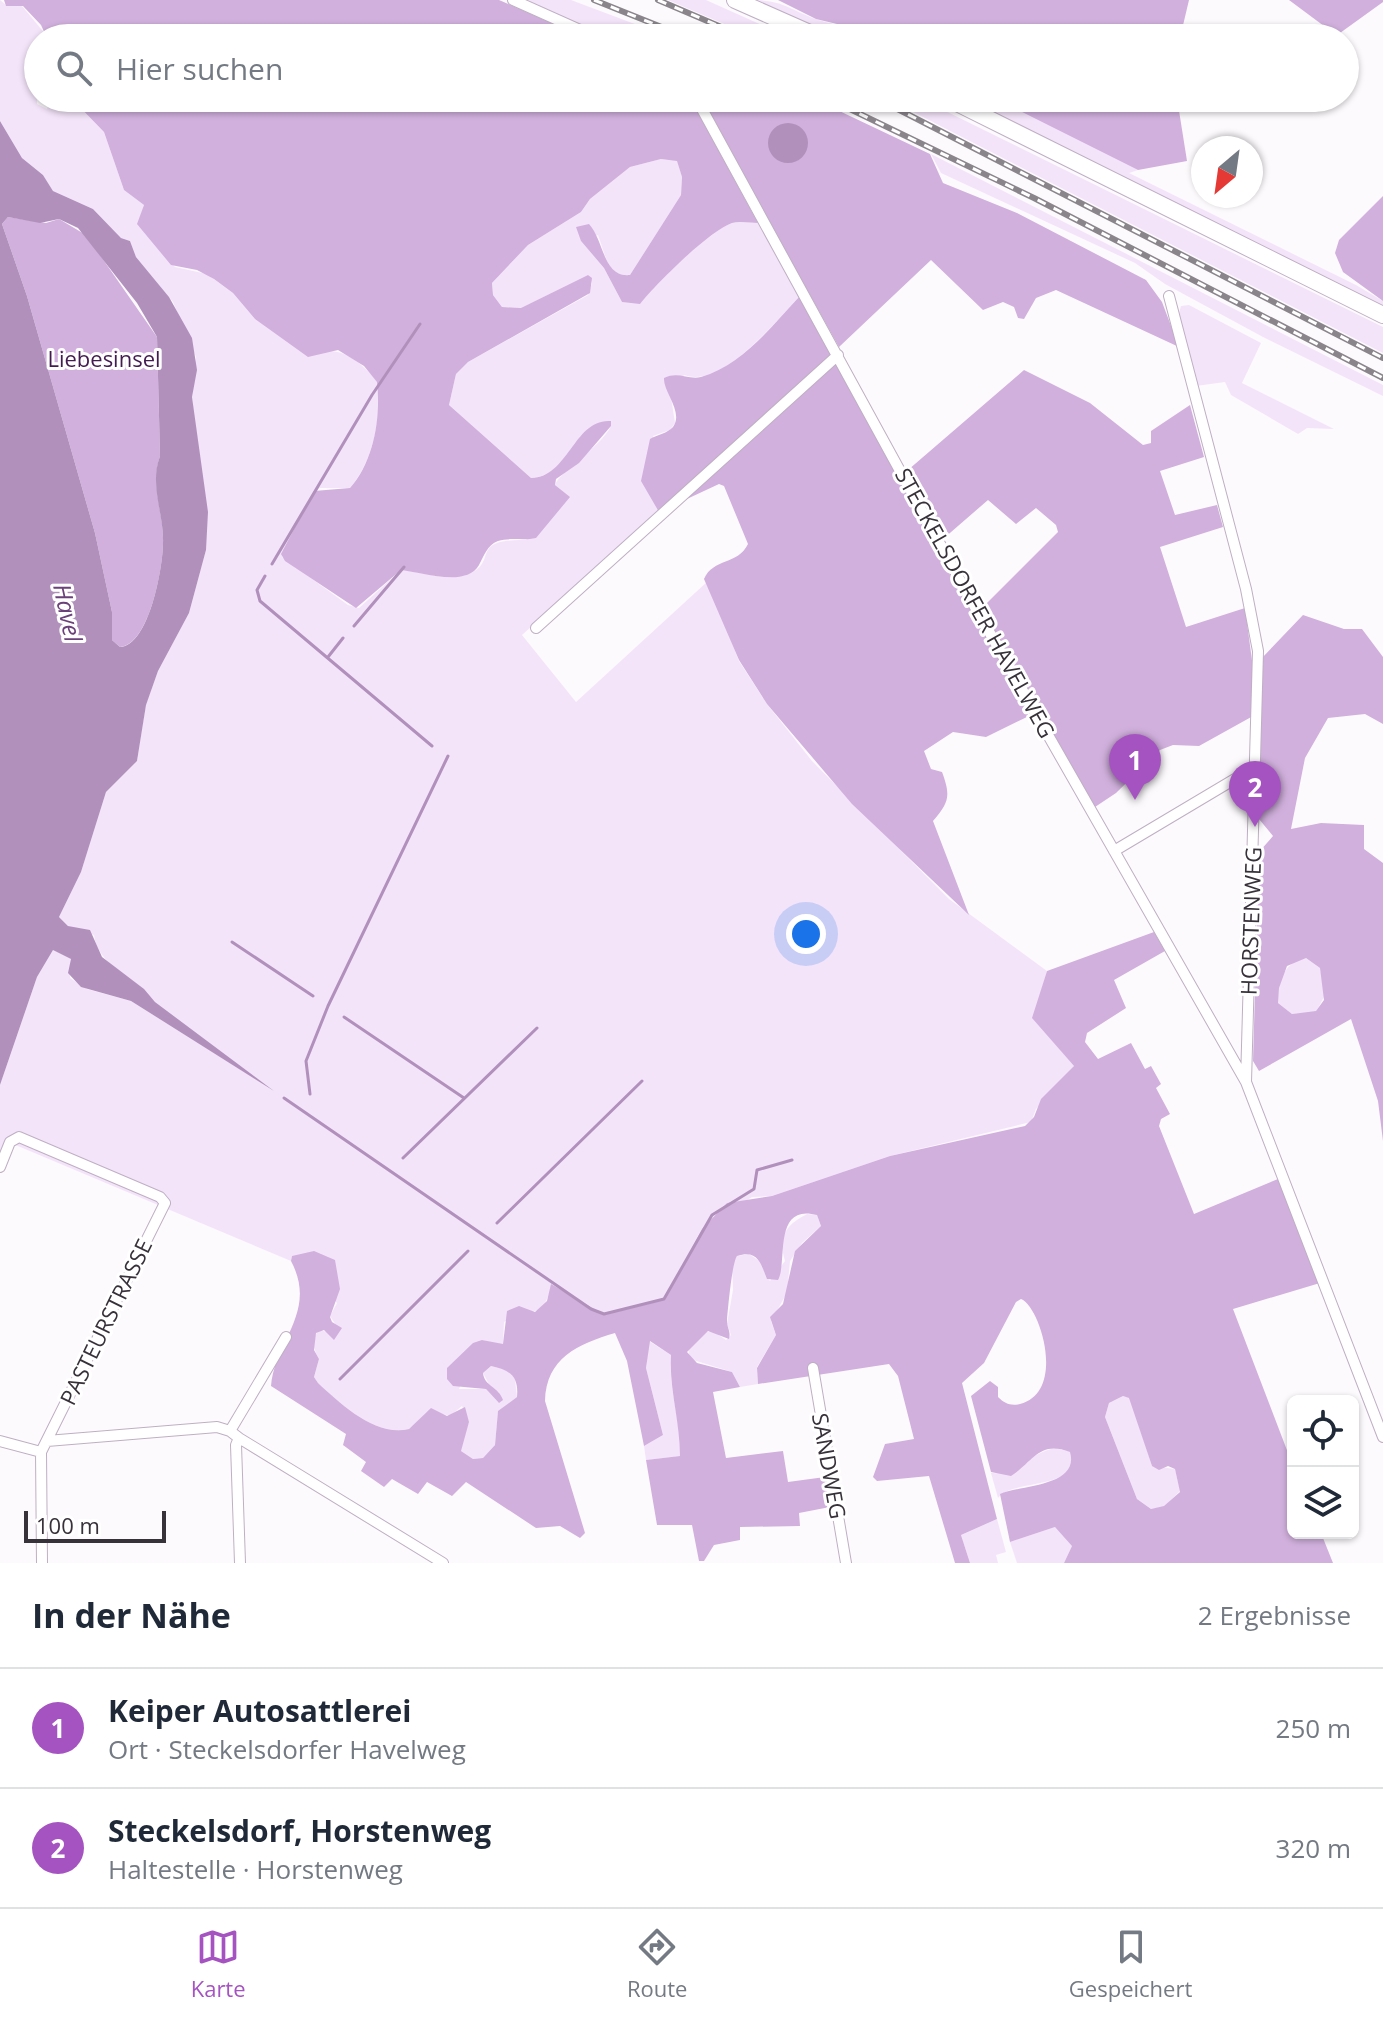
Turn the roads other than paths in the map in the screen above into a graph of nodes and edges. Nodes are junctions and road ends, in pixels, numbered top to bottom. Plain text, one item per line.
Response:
1 (513, 0) edge
2 (735, 0) edge
3 (567, 24) edge
4 (789, 24) edge
5 (704, 112) edge
6 (975, 112) edge
7 (1169, 296) dead end
8 (1383, 315) edge
9 (838, 355) junction
10 (536, 628) dead end
11 (1255, 767) junction
12 (1114, 851) junction
13 (1246, 1082) junction
14 (0, 1167) edge
15 (286, 1337) dead end
16 (813, 1368) dead end
17 (234, 1434) junction
18 (1383, 1437) edge
19 (0, 1441) edge
20 (47, 1441) junction
21 (41, 1452) junction
22 (42, 1563) edge
23 (240, 1563) edge
24 (443, 1563) edge
25 (846, 1563) edge

1 - 3 street
2 - 4 main road
5 - 9 street, STECKELSDORFER HAVELWEG
6 - 8 main road
7 - 11 street, HORSTENWEG
9 - 10 street
9 - 12 street, STECKELSDORFER HAVELWEG
11 - 12 street
11 - 13 street, HORSTENWEG
12 - 13 street, STECKELSDORFER HAVELWEG
13 - 18 street, HORSTENWEG
14 - 20 street, PASTEURSTRASSE
15 - 17 street
16 - 25 street, SANDWEG
17 - 20 street
17 - 23 street
17 - 24 street
19 - 21 street
20 - 21 street, PASTEURSTRASSE
21 - 22 street

